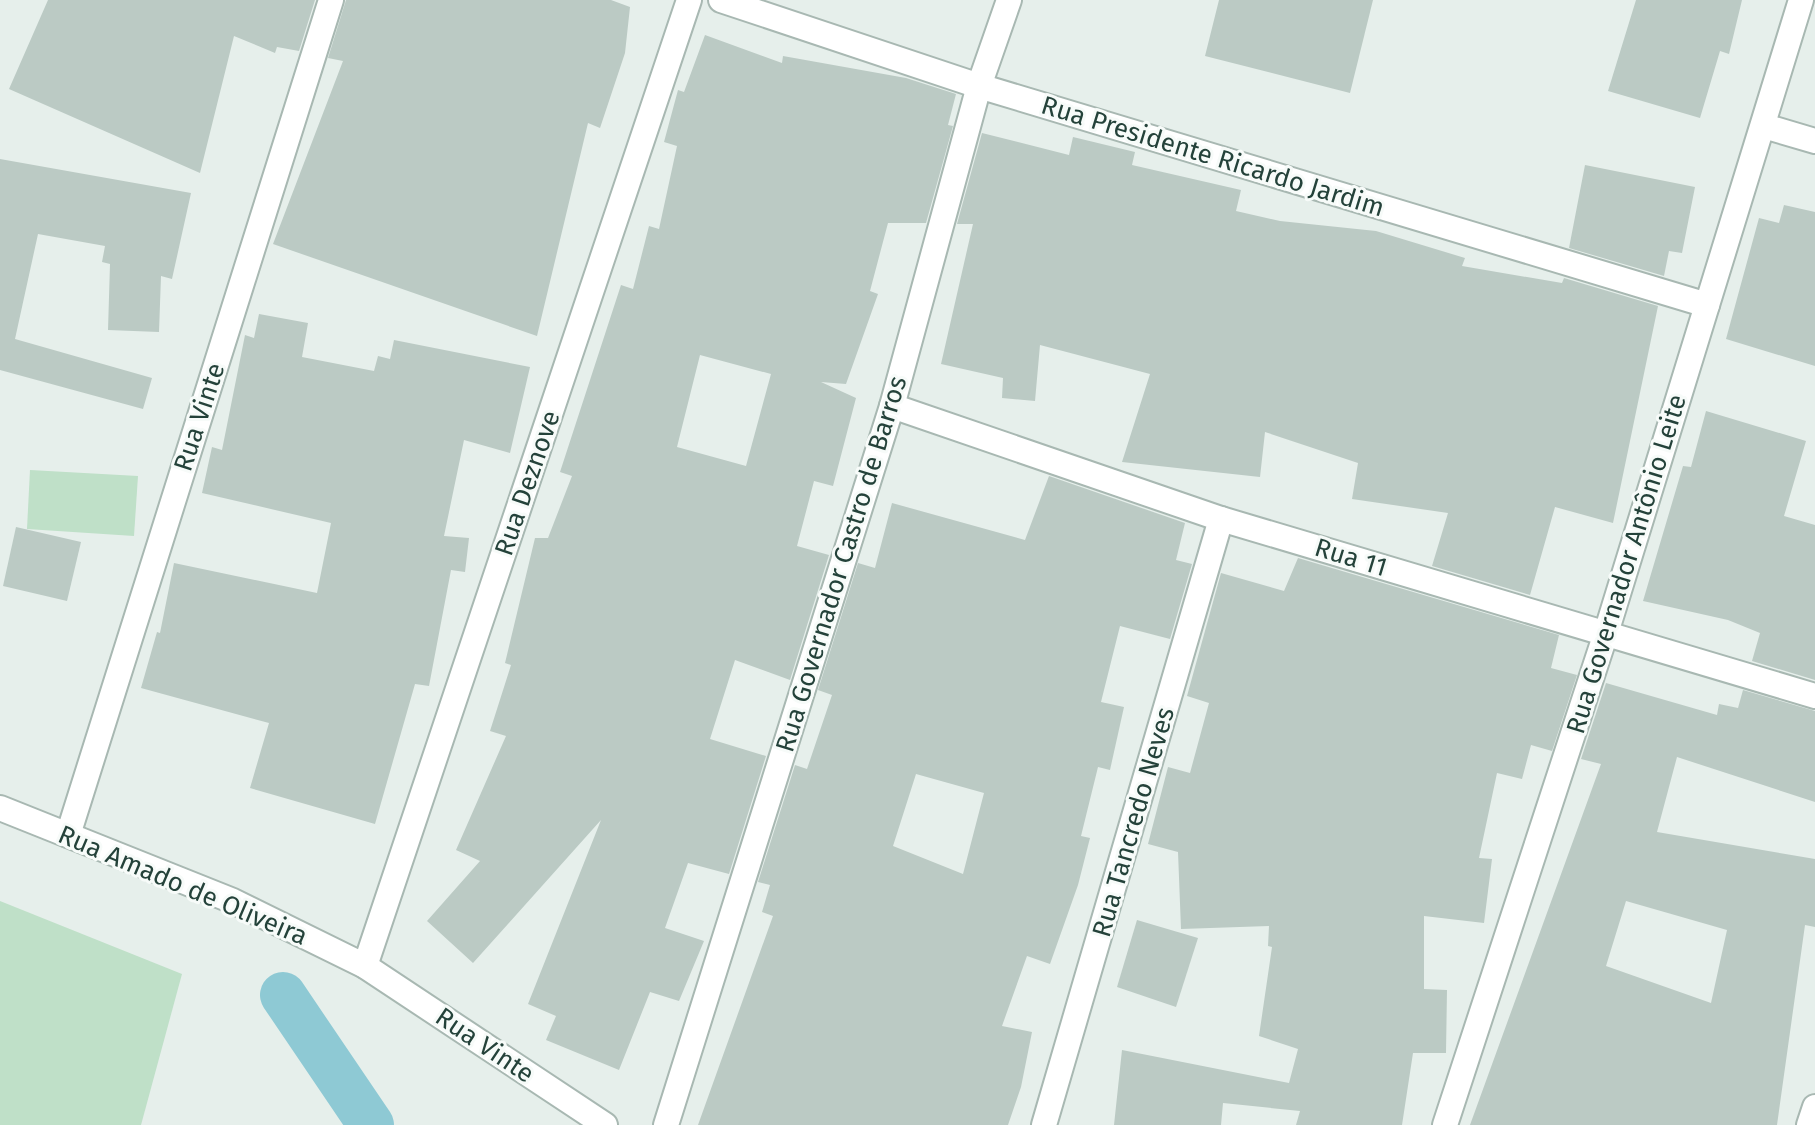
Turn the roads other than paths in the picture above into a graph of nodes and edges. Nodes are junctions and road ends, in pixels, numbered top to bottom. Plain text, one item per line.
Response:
1 (331, 0) edge
2 (689, 0) edge
3 (721, 0) edge
4 (1009, 0) edge
5 (1801, 0) edge
6 (979, 86) junction
7 (1764, 126) junction
8 (1815, 141) edge
9 (1707, 305) junction
10 (892, 406) junction
11 (1221, 519) junction
12 (1606, 633) junction
13 (1815, 696) edge
14 (0, 808) edge
15 (68, 835) junction
16 (365, 966) junction
17 (1815, 1107) edge
18 (605, 1125) edge
19 (666, 1125) edge
20 (1044, 1125) edge
21 (1445, 1125) edge
22 (1809, 1125) edge

1 - 15 street, Rua Vinte
2 - 16 street, Rua Deznove
3 - 6 street, Rua Presidente Ricardo Jardim
4 - 6 street, Rua Governador Castro de Barros
5 - 7 street, Rua Governador Antônio Leite
6 - 9 street, Rua Presidente Ricardo Jardim
6 - 10 street, Rua Governador Castro de Barros
7 - 8 street
7 - 9 street, Rua Governador Antônio Leite
9 - 12 street, Rua Governador Antônio Leite
10 - 11 street, Rua 11
10 - 19 street, Rua Governador Castro de Barros
11 - 12 street, Rua 11
11 - 20 street, Rua Tancredo Neves
12 - 13 street, Rua 11
12 - 21 street, Rua Governador Antônio Leite
14 - 15 street, Rua Amado de Oliveira
15 - 16 street, Rua Amado de Oliveira
16 - 18 street, Rua Vinte
17 - 22 street

